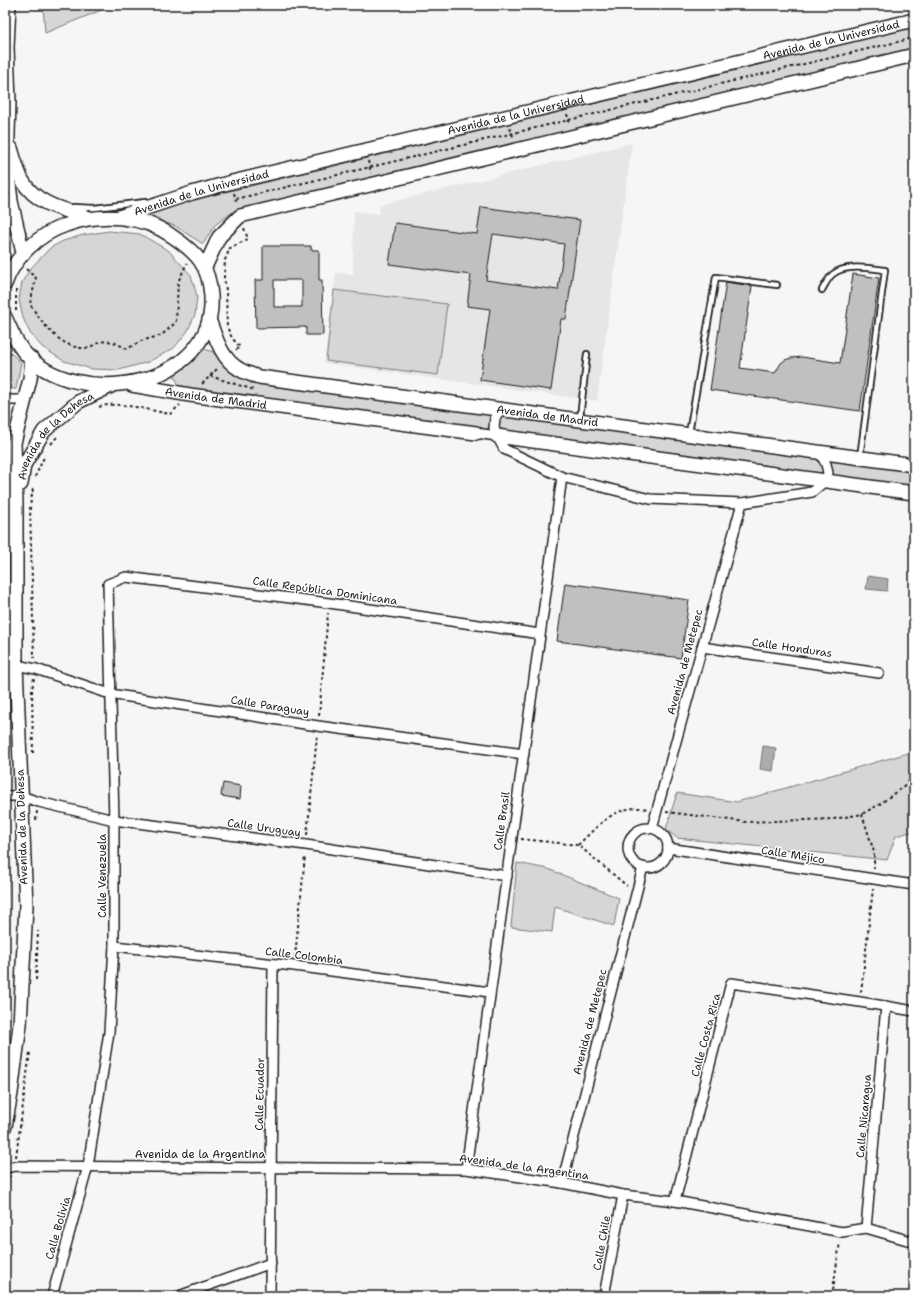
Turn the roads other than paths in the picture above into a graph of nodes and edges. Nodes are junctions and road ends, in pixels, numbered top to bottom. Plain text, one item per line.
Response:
1 (9, 5) edge
2 (914, 20) edge
3 (6, 47) edge
4 (914, 55) edge
5 (8, 140) junction
6 (192, 193) junction
7 (51, 206) junction
8 (119, 218) junction
9 (94, 219) junction
10 (26, 258) junction
11 (205, 267) junction
12 (9, 282) edge
13 (777, 285) dead end
14 (822, 290) dead end
15 (11, 315) edge
16 (210, 322) junction
17 (587, 354) dead end
18 (32, 359) junction
19 (120, 384) junction
20 (5, 400) edge
21 (24, 400) junction
22 (501, 410) junction
23 (580, 420) junction
24 (476, 433) joint
25 (689, 435) junction
26 (497, 436) junction
27 (820, 452) junction
28 (860, 458) junction
29 (914, 465) edge
30 (562, 477) junction
31 (826, 480) junction
32 (914, 493) edge
33 (742, 503) junction
34 (16, 504) junction
35 (11, 529) edge
36 (108, 584) joint
37 (540, 634) junction
38 (702, 647) junction
39 (11, 665) edge
40 (878, 673) dead end
41 (110, 694) junction
42 (524, 754) junction
43 (5, 796) edge
44 (21, 796) junction
45 (114, 820) junction
46 (652, 828) junction
47 (668, 848) junction
48 (643, 867) junction
49 (506, 876) junction
50 (914, 885) edge
51 (114, 946) junction
52 (273, 964) junction
53 (490, 992) junction
54 (886, 1006) junction
55 (914, 1011) edge
56 (5, 1126) edge
57 (88, 1166) junction
58 (271, 1167) junction
59 (5, 1168) edge
60 (466, 1168) junction
61 (562, 1183) junction
62 (623, 1195) junction
63 (675, 1202) junction
64 (866, 1228) junction
65 (914, 1242) edge
66 (271, 1262) junction
67 (52, 1296) edge
68 (179, 1296) edge
69 (270, 1296) edge
70 (604, 1296) edge

1 - 3 street
2 - 6 street, Avenida de la Universidad
3 - 5 street
4 - 11 street
5 - 7 street
5 - 10 street
6 - 7 lane
6 - 8 street, Avenida de la Universidad
7 - 9 street
8 - 9 street
8 - 11 street
9 - 10 street
10 - 12 street
11 - 16 street
13 - 25 lane
14 - 28 lane
15 - 18 street
16 - 19 street
16 - 22 street, Avenida de Madrid
17 - 23 lane
18 - 19 street
18 - 21 street, Avenida de la Dehesa
19 - 24 street, Avenida de Madrid
19 - 34 street, Avenida de la Dehesa
20 - 21 street
21 - 34 street, Avenida de la Dehesa
22 - 23 street, Avenida de Madrid
22 - 26 street
23 - 25 street, Avenida de Madrid
24 - 26 street, Avenida de Madrid
25 - 27 street, Avenida de Madrid
26 - 30 street
26 - 31 street, Avenida de Madrid
27 - 28 street, Avenida de Madrid
27 - 31 street
28 - 29 street, Avenida de Madrid
30 - 33 street
30 - 37 street, Calle Brasil
31 - 32 street, Avenida de Madrid
31 - 33 street
33 - 38 street, Avenida de Metepec
34 - 35 street, Avenida de la Dehesa
35 - 39 street, Avenida de la Dehesa
36 - 37 street, Calle República Dominicana
36 - 41 street, Calle Venezuela
37 - 42 street, Calle Brasil
38 - 40 street, Calle Honduras
38 - 46 street, Avenida de Metepec
39 - 41 street, Calle Paraguay
39 - 44 street, Avenida de la Dehesa
41 - 42 street, Calle Paraguay
41 - 45 street, Calle Venezuela
42 - 49 street, Calle Brasil
43 - 44 street, Calle Uruguay
44 - 45 street, Calle Uruguay
44 - 56 street, Avenida de la Dehesa
45 - 49 street, Calle Uruguay
45 - 51 street, Calle Venezuela
46 - 47 street
46 - 48 street
47 - 48 street
47 - 50 street, Calle Méjico
48 - 61 street, Avenida de Metepec
49 - 53 street, Calle Brasil
51 - 52 street, Calle Colombia
51 - 57 street, Calle Venezuela
52 - 53 street, Calle Colombia
52 - 58 street, Calle Ecuador
53 - 60 street, Calle Brasil
54 - 55 street, Calle Costa Rica
54 - 63 street, Calle Costa Rica
54 - 64 street, Calle Nicaragua
57 - 58 street, Avenida de la Argentina
57 - 59 street, Avenida de la Argentina
57 - 67 street, Calle Bolivia
58 - 60 street, Avenida de la Argentina
58 - 66 street, Calle Ecuador
60 - 61 street, Avenida de la Argentina
61 - 62 street, Avenida de la Argentina
62 - 63 street, Avenida de la Argentina
62 - 70 street, Calle Chile
63 - 64 street, Avenida de la Argentina
64 - 65 street, Avenida de la Argentina
66 - 68 street
66 - 69 street, Calle Ecuador

